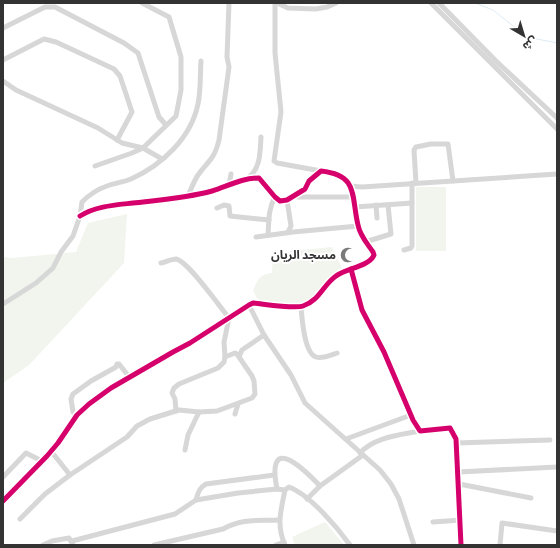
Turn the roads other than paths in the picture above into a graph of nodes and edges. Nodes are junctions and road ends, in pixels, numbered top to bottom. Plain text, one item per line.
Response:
1 (142, 3) edge
2 (229, 3) edge
3 (270, 3) edge
4 (277, 3) edge
5 (336, 3) edge
6 (430, 3) edge
7 (440, 3) edge
8 (274, 16) junction
9 (450, 22) junction
10 (459, 23) junction
11 (3, 28) edge
12 (3, 60) edge
13 (200, 61) dead end
14 (3, 81) edge
15 (557, 118) edge
16 (166, 125) junction
17 (557, 129) edge
18 (261, 137) dead end
19 (117, 140) junction
20 (143, 148) junction
21 (162, 159) junction
22 (95, 166) dead end
23 (321, 171) junction
24 (255, 173) junction
25 (231, 174) dead end
26 (557, 174) edge
27 (248, 178) junction
28 (259, 178) junction
29 (453, 181) junction
30 (414, 183) junction
31 (229, 185) junction
32 (350, 186) junction
33 (188, 196) junction
34 (275, 197) junction
35 (293, 197) junction
36 (353, 197) junction
37 (287, 200) junction
38 (412, 203) junction
39 (388, 205) junction
40 (376, 206) junction
41 (355, 207) junction
42 (217, 208) dead end
43 (80, 216) junction
44 (377, 218) dead end
45 (269, 220) junction
46 (358, 226) junction
47 (288, 232) junction
48 (268, 235) junction
49 (256, 237) dead end
50 (366, 242) junction
51 (404, 250) dead end
52 (161, 263) dead end
53 (351, 269) junction
54 (3, 304) edge
55 (249, 305) junction
56 (301, 307) junction
57 (229, 318) junction
58 (264, 335) junction
59 (337, 353) dead end
60 (239, 357) junction
61 (225, 358) junction
62 (130, 378) junction
63 (238, 404) junction
64 (176, 411) junction
65 (199, 412) junction
66 (235, 414) dead end
67 (411, 415) junction
68 (77, 416) junction
69 (420, 431) junction
70 (346, 439) junction
71 (550, 440) dead end
72 (456, 443) junction
73 (185, 450) dead end
74 (51, 451) junction
75 (362, 454) junction
76 (42, 461) junction
77 (557, 467) edge
78 (458, 472) junction
79 (70, 475) junction
80 (274, 475) junction
81 (3, 477) edge
82 (459, 484) junction
83 (320, 486) junction
84 (277, 489) junction
85 (285, 490) junction
86 (531, 498) dead end
87 (306, 499) junction
88 (196, 500) junction
89 (3, 501) edge
90 (20, 519) dead end
91 (279, 520) junction
92 (461, 520) junction
93 (433, 522) dead end
94 (557, 531) edge
95 (73, 543) edge
96 (284, 544) edge
97 (43, 545) edge
98 (154, 545) edge
99 (276, 545) edge
100 (350, 545) edge
101 (414, 545) edge
102 (461, 545) edge
103 (500, 545) edge

1 - 16 street
2 - 33 street
3 - 8 street
4 - 5 street
4 - 8 street
6 - 9 street
7 - 10 street
8 - 23 street
9 - 10 street
9 - 17 street
10 - 15 street
11 - 16 street
12 - 19 street
13 - 21 street
14 - 19 street
16 - 20 street
18 - 24 street
19 - 20 street
20 - 21 street
20 - 22 street
21 - 43 street
23 - 32 street
23 - 35 street
24 - 27 street
24 - 28 street
25 - 31 street
26 - 29 street
27 - 28 street
27 - 31 street
28 - 34 street
29 - 30 street
29 - 30 street
30 - 32 street
30 - 38 street
31 - 33 street
32 - 36 street
33 - 43 street
34 - 37 street
34 - 45 street
35 - 36 street
35 - 37 street
36 - 41 street
37 - 47 street
38 - 39 street
38 - 51 street
39 - 40 street
39 - 50 street
40 - 41 street
40 - 44 street
41 - 46 street
42 - 45 street
43 - 54 street
45 - 48 street
46 - 47 street
46 - 50 street
47 - 48 street
48 - 49 street
50 - 53 street
52 - 57 street
53 - 56 street
53 - 67 street
55 - 56 street
55 - 57 street
55 - 58 street
56 - 59 street
57 - 61 street
57 - 62 street
58 - 60 street
58 - 70 street
60 - 61 street
60 - 63 street
61 - 64 street
62 - 68 street
62 - 68 street
63 - 65 street
63 - 66 street
64 - 65 street
64 - 79 street
65 - 73 street
67 - 69 street
67 - 70 street
68 - 74 street
69 - 72 street
69 - 75 street
70 - 75 street
71 - 72 street
72 - 78 street
74 - 76 street
74 - 79 street
75 - 83 street
75 - 101 street
76 - 81 street
76 - 89 street
77 - 78 street
78 - 82 street
79 - 90 street
80 - 83 street
80 - 84 street
80 - 88 street
82 - 86 street
82 - 92 street
83 - 87 street
84 - 85 street
84 - 88 street
85 - 87 street
85 - 91 street
87 - 100 street
88 - 95 street
91 - 96 street
91 - 98 street
92 - 93 street
92 - 102 street
94 - 103 street
95 - 97 street
96 - 99 street

